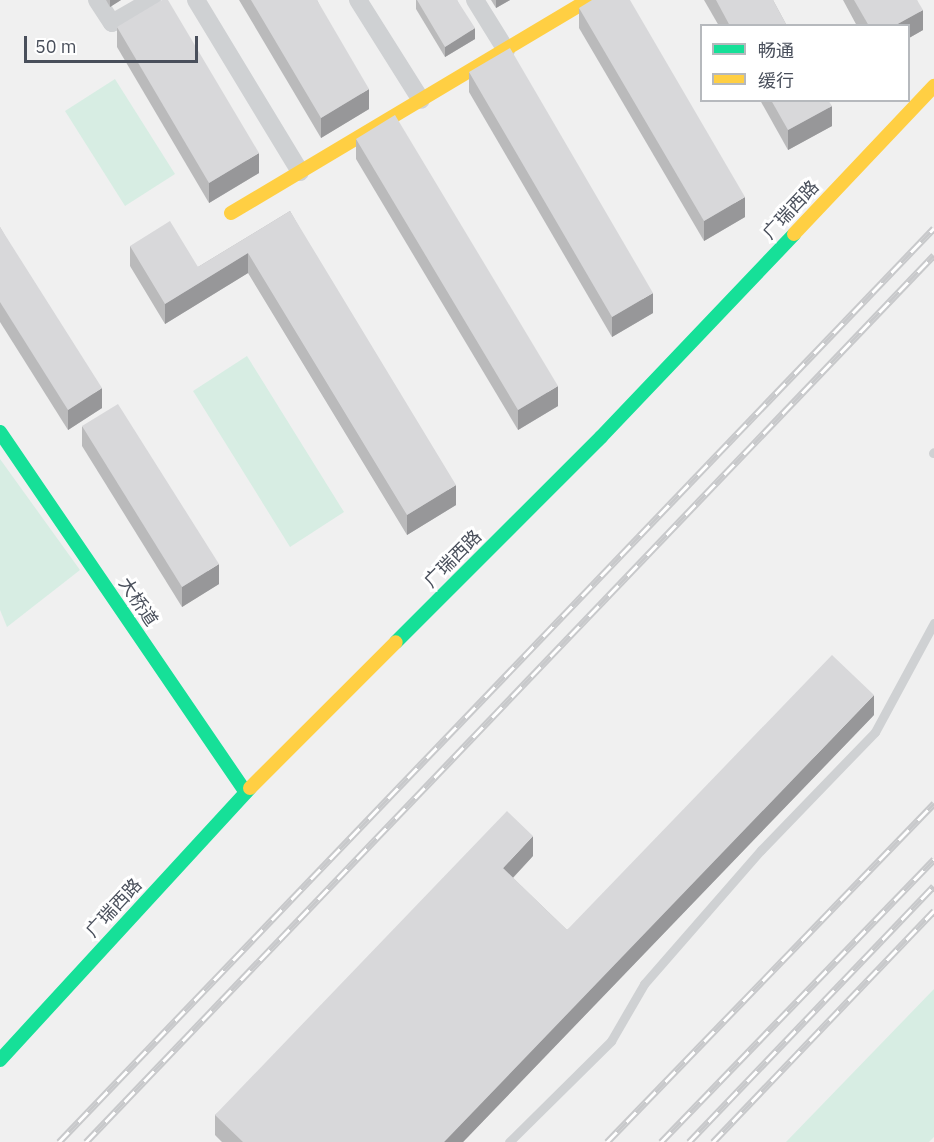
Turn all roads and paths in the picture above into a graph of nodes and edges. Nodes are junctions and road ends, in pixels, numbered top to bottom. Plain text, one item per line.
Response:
1 (97, 0) edge
2 (152, 0) edge
3 (196, 0) edge
4 (358, 0) edge
5 (475, 0) edge
6 (589, 0) edge
7 (506, 50) junction
8 (934, 86) edge
9 (421, 100) junction
10 (300, 172) junction
11 (231, 213) dead end
12 (0, 432) edge
13 (934, 623) edge
14 (246, 792) junction
15 (0, 1060) edge
16 (509, 1142) edge

1 - 2 street
3 - 10 street
4 - 9 street
5 - 7 street
6 - 7 street
7 - 9 street
8 - 14 street, 广瑞西路
9 - 10 street
10 - 11 street
12 - 14 street, 大桥道
13 - 16 lane
14 - 15 street, 广瑞西路

